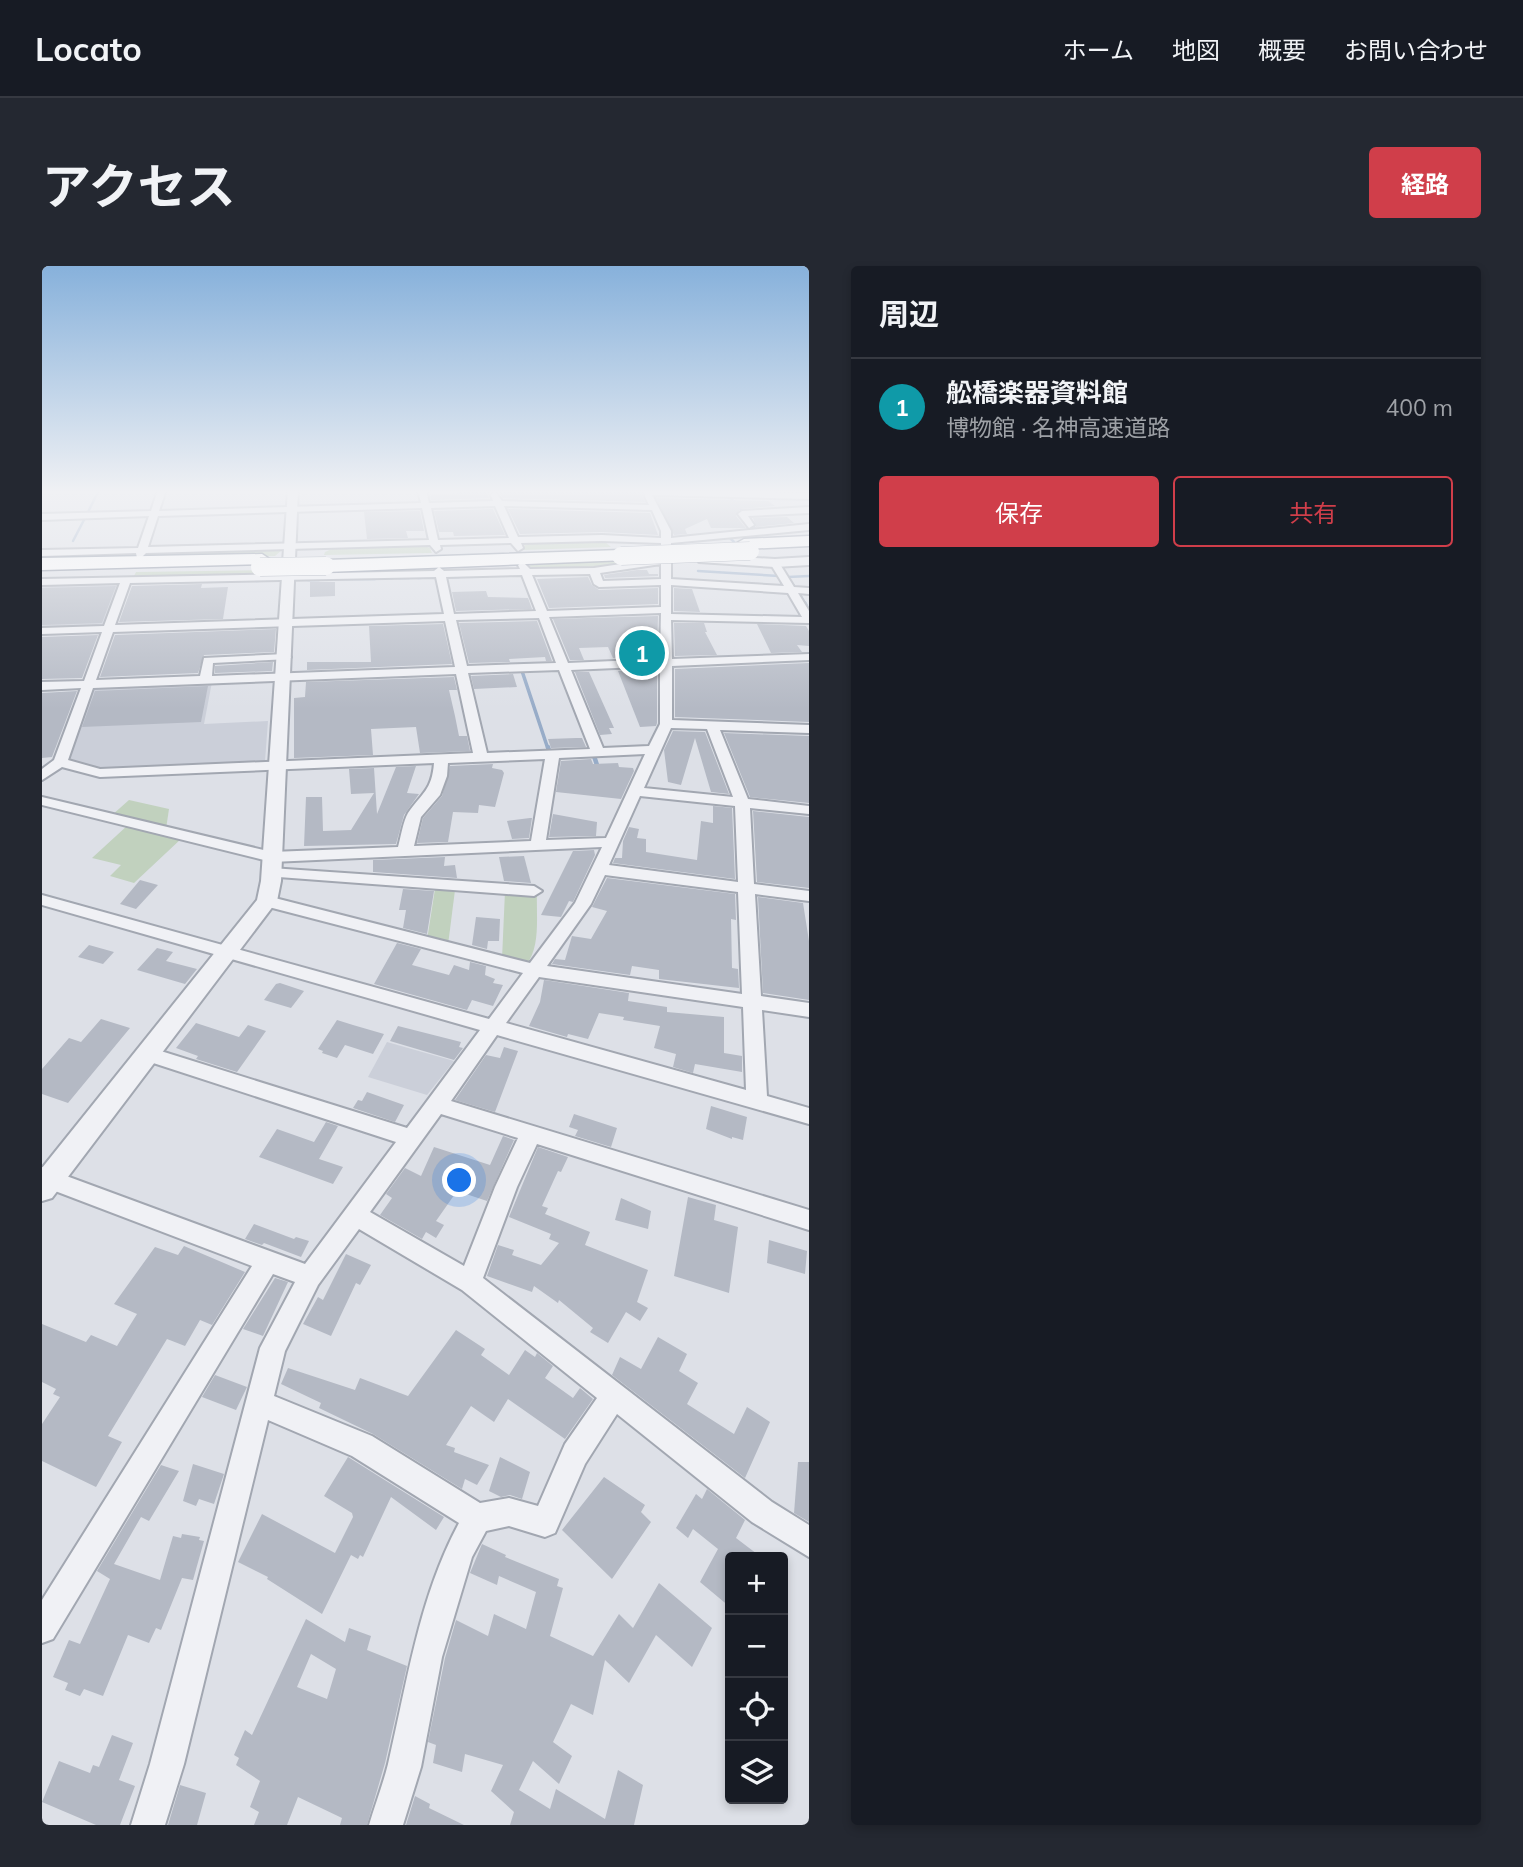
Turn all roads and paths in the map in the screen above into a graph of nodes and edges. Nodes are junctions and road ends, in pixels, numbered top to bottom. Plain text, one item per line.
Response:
1 (261, 563) junction
2 (277, 563) edge
3 (290, 563) edge
4 (654, 563) edge
5 (662, 563) edge
6 (667, 563) edge
7 (674, 563) edge
8 (772, 563) edge
9 (775, 563) junction
10 (779, 563) edge
11 (42, 564) edge
12 (524, 569) junction
13 (42, 571) edge
14 (594, 571) junction
15 (440, 572) junction
16 (130, 578) junction
17 (289, 578) junction
18 (42, 582) edge
19 (792, 591) junction
20 (809, 591) edge
21 (542, 614) junction
22 (667, 614) junction
23 (450, 617) junction
24 (809, 620) edge
25 (287, 622) junction
26 (109, 628) junction
27 (42, 631) edge
28 (809, 657) edge
29 (668, 663) junction
30 (284, 667) junction
31 (564, 667) junction
32 (462, 671) junction
33 (205, 680) junction
34 (88, 685) junction
35 (42, 686) edge
36 (666, 724) junction
37 (712, 726) junction
38 (809, 730) edge
39 (654, 750) junction
40 (598, 752) junction
41 (553, 754) junction
42 (481, 757) junction
43 (440, 759) junction
44 (60, 761) junction
45 (278, 766) junction
46 (42, 776) edge
47 (635, 790) junction
48 (42, 801) edge
49 (741, 803) junction
50 (809, 810) edge
51 (613, 842) junction
52 (538, 845) junction
53 (405, 851) junction
54 (272, 865) junction
55 (599, 869) junction
56 (746, 888) junction
57 (534, 891) dead end
58 (809, 896) edge
59 (42, 900) edge
60 (267, 901) junction
61 (229, 952) junction
62 (533, 970) junction
63 (752, 1002) junction
64 (809, 1010) edge
65 (491, 1027) junction
66 (148, 1054) junction
67 (757, 1102) junction
68 (435, 1104) junction
69 (809, 1116) edge
70 (531, 1134) junction
71 (410, 1138) junction
72 (45, 1181) edge
73 (355, 1215) junction
74 (809, 1220) edge
75 (269, 1260) junction
76 (310, 1277) junction
77 (470, 1282) junction
78 (614, 1395) junction
79 (258, 1403) junction
80 (477, 1518) junction
81 (809, 1542) edge
82 (42, 1628) edge
83 (148, 1825) edge
84 (386, 1825) edge

1 - 2 highway, bridge
1 - 11 highway
1 - 13 highway
3 - 17 street
4 - 14 street
5 - 14 street
6 - 22 street
7 - 19 street
8 - 9 street
9 - 10 street
9 - 19 street
12 - 14 street
12 - 15 street
12 - 21 street
15 - 17 street
15 - 23 street
16 - 17 street
16 - 18 street
16 - 26 street
17 - 25 street
19 - 20 street
19 - 24 street
21 - 22 street
21 - 23 street
21 - 31 street
22 - 24 street
22 - 29 street
23 - 25 street
23 - 32 street
25 - 26 street
25 - 30 street
26 - 27 street
26 - 34 street
28 - 29 street
29 - 31 street
29 - 36 street
30 - 32 street
30 - 33 street
30 - 33 street
30 - 45 street
31 - 32 street
31 - 40 street
32 - 42 street
33 - 34 street
34 - 35 street
34 - 44 street
36 - 37 street
36 - 39 street
37 - 38 street
37 - 49 street
39 - 40 street
39 - 47 street
40 - 41 street
41 - 42 street
41 - 52 street
42 - 43 street
43 - 45 street
43 - 53 street
44 - 45 street
44 - 46 street
45 - 54 street
47 - 49 street
47 - 51 street
48 - 54 street
49 - 50 street
49 - 56 street
51 - 52 street
51 - 55 street
52 - 53 street
53 - 54 street
54 - 57 street
54 - 60 street
55 - 56 street
55 - 62 street
56 - 58 street
56 - 63 street
59 - 61 street
60 - 61 street
60 - 62 street
61 - 65 street
61 - 66 street
62 - 63 street
62 - 65 street
63 - 64 street
63 - 67 street
65 - 67 street
65 - 68 street
66 - 71 street
66 - 72 street
67 - 69 street
68 - 70 street
68 - 71 street
70 - 74 street
70 - 77 street
71 - 73 street
72 - 75 street
73 - 76 street
73 - 77 street
75 - 76 street
75 - 82 street
76 - 79 street
77 - 78 street
78 - 80 street
78 - 81 street
79 - 80 street
79 - 83 street
80 - 84 street

